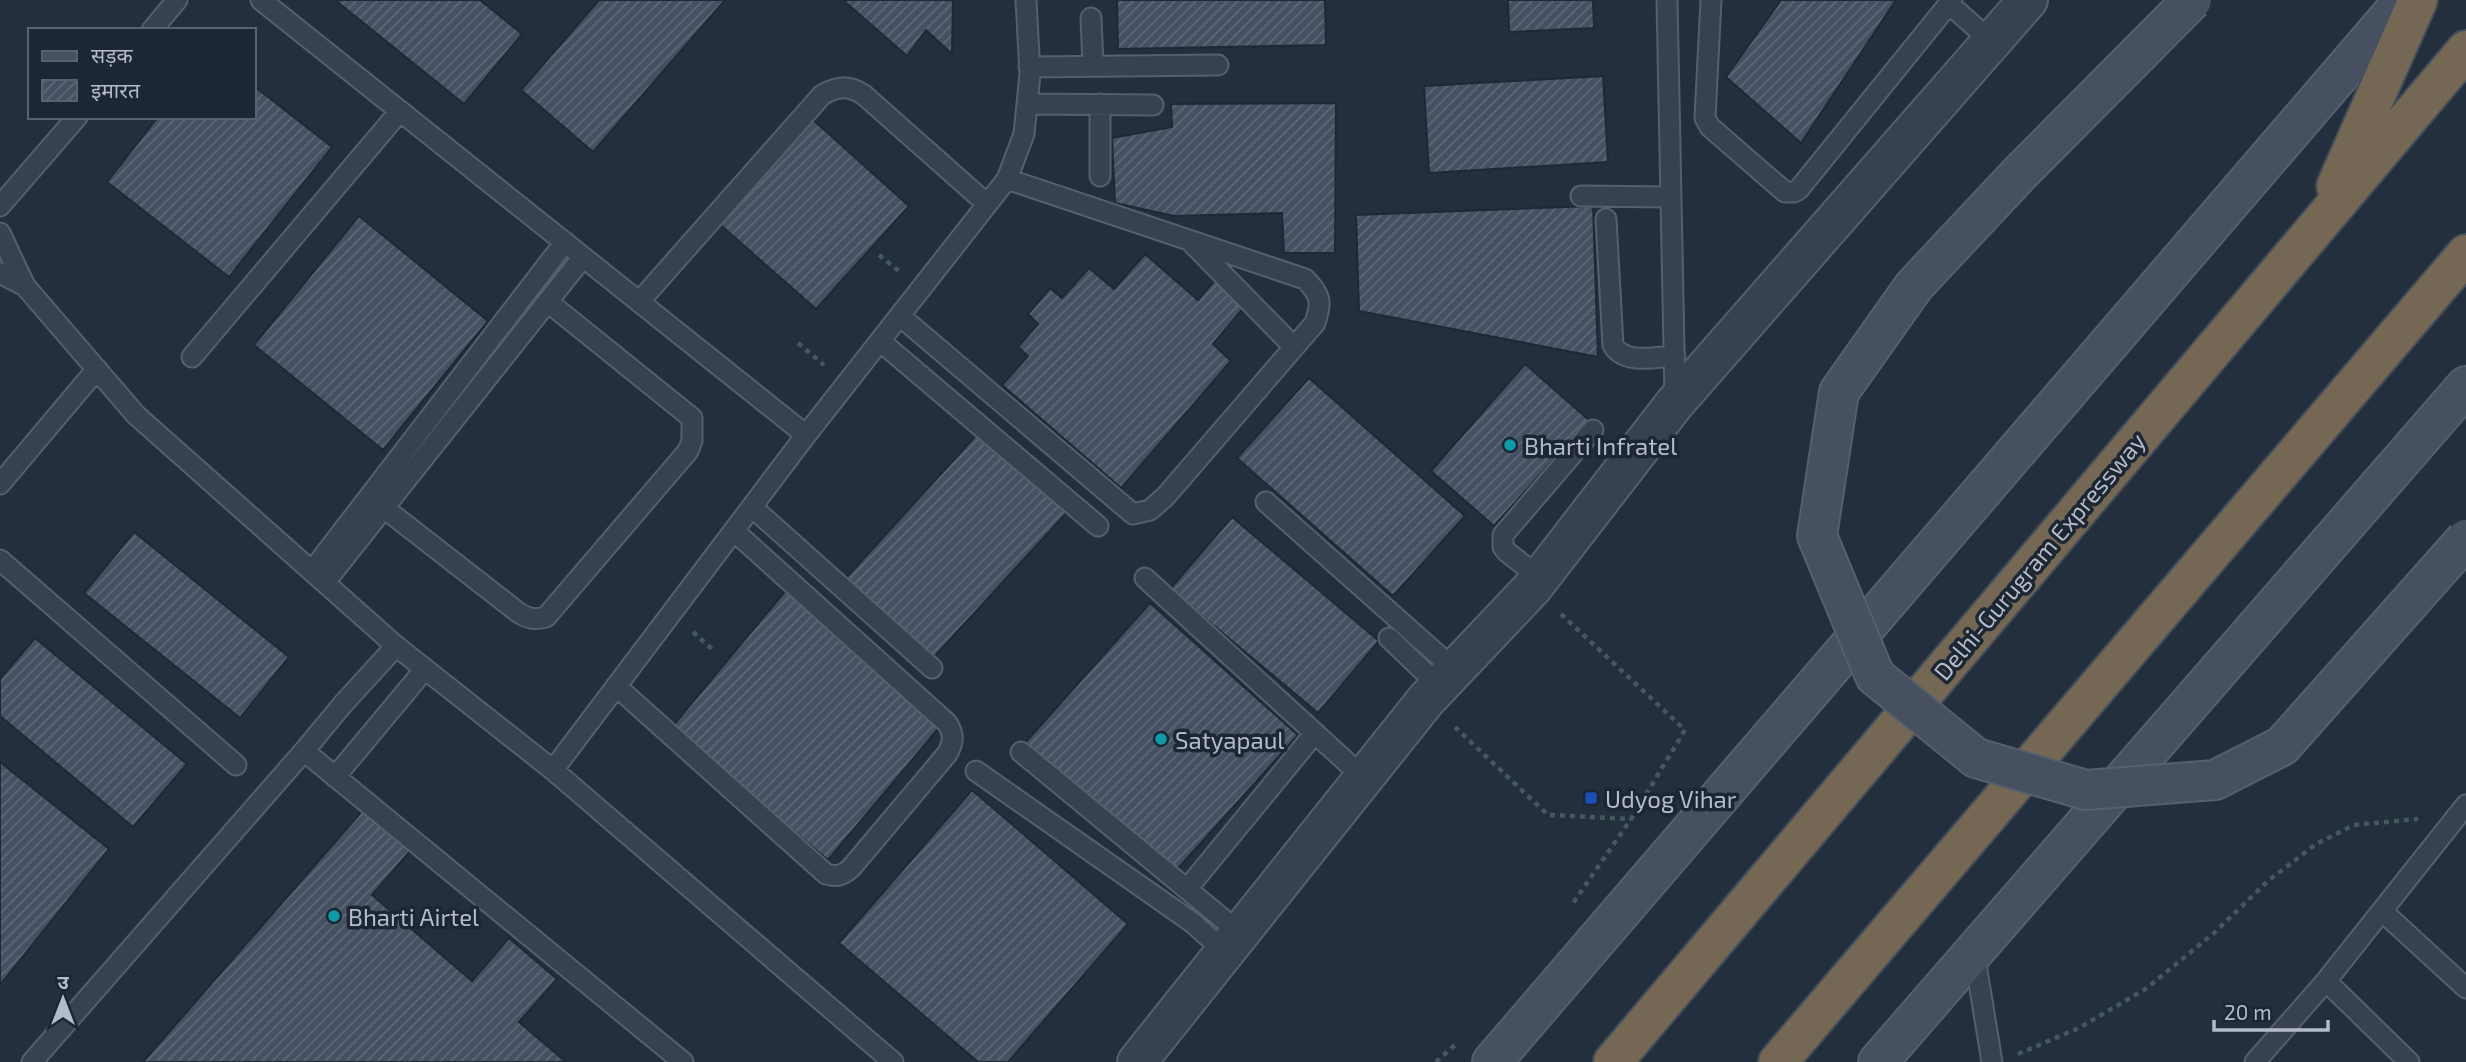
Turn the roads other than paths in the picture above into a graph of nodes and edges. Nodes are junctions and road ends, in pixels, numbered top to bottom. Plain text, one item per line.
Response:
1 (177, 0) edge
2 (261, 0) edge
3 (1026, 0) edge
4 (1667, 0) edge
5 (1711, 0) edge
6 (2028, 0) edge
7 (2192, 0) edge
8 (2404, 0) edge
9 (2418, 0) edge
10 (1951, 2) edge
11 (1091, 18) dead end
12 (154, 28) edge
13 (1992, 42) junction
14 (2466, 50) edge
15 (1218, 65) dead end
16 (1029, 66) junction
17 (1093, 66) junction
18 (1027, 104) junction
19 (1100, 104) junction
20 (1153, 105) dead end
21 (400, 111) junction
22 (75, 119) edge
23 (1100, 176) dead end
24 (1007, 179) junction
25 (1581, 196) dead end
26 (1671, 197) junction
27 (987, 204) junction
28 (0, 206) edge
29 (1606, 219) dead end
30 (2320, 223) junction
31 (0, 233) edge
32 (1189, 240) junction
33 (565, 243) junction
34 (2466, 254) edge
35 (583, 257) junction
36 (0, 273) edge
37 (26, 286) junction
38 (548, 302) junction
39 (639, 302) junction
40 (900, 316) junction
41 (880, 341) junction
42 (1294, 347) junction
43 (1675, 356) junction
44 (192, 358) dead end
45 (97, 369) junction
46 (2466, 386) edge
47 (1675, 403) junction
48 (1593, 430) dead end
49 (806, 435) junction
50 (0, 484) edge
51 (1266, 502) dead end
52 (752, 507) junction
53 (384, 508) junction
54 (1098, 526) dead end
55 (734, 531) junction
56 (2466, 539) edge
57 (0, 560) edge
58 (318, 577) junction
59 (1145, 579) dead end
60 (1537, 583) junction
61 (1389, 638) dead end
62 (396, 646) junction
63 (932, 668) dead end
64 (425, 669) junction
65 (1440, 685) junction
66 (616, 687) junction
67 (1315, 733) junction
68 (304, 751) junction
69 (1021, 752) dead end
70 (236, 765) dead end
71 (553, 770) junction
72 (976, 771) dead end
73 (335, 777) junction
74 (1364, 778) junction
75 (2462, 811) edge
76 (1187, 889) junction
77 (2382, 911) junction
78 (1232, 942) junction
79 (1974, 951) junction
80 (2326, 981) junction
81 (2466, 988) edge
82 (2001, 1060) edge
83 (32, 1062) edge
84 (683, 1062) edge
85 (893, 1062) edge
86 (1137, 1062) edge
87 (1492, 1062) edge
88 (1613, 1062) edge
89 (1778, 1062) edge
90 (1878, 1062) edge
91 (2255, 1062) edge
92 (2409, 1062) edge

1 - 12 lane
2 - 21 lane
3 - 16 lane
4 - 26 lane
5 - 10 lane
6 - 13 street
7 - 56 main road, bridge
8 - 87 main road
9 - 30 highway
10 - 13 lane
11 - 17 lane
13 - 47 street
14 - 30 highway, Delhi-Gurugram Expressway
15 - 17 lane
16 - 17 lane
16 - 18 lane
18 - 19 lane
18 - 24 lane
19 - 20 lane
19 - 23 lane
21 - 33 lane
21 - 44 lane
22 - 28 lane
24 - 27 lane
24 - 32 lane
25 - 26 lane
26 - 43 lane
27 - 39 lane
27 - 40 lane
29 - 43 lane
30 - 88 highway, Delhi-Gurugram Expressway
31 - 37 lane
32 - 42 lane
32 - 42 lane
33 - 35 lane
33 - 58 lane
34 - 89 highway
35 - 38 lane
35 - 39 lane
36 - 37 lane
37 - 45 lane
38 - 53 lane
38 - 53 lane
39 - 49 lane
40 - 41 lane
40 - 42 lane
41 - 49 lane
41 - 54 lane
43 - 47 lane
45 - 50 lane
45 - 58 lane
46 - 79 main road
47 - 60 street
48 - 60 lane
49 - 52 lane
51 - 65 lane
52 - 55 lane
52 - 63 lane
53 - 58 lane
55 - 66 lane
55 - 66 lane
57 - 70 lane
58 - 62 lane
59 - 67 lane
60 - 65 street
61 - 65 lane
62 - 64 lane
62 - 68 lane
64 - 71 lane
64 - 73 lane
65 - 74 street
66 - 71 lane
67 - 74 lane
67 - 76 lane
68 - 73 lane
68 - 83 lane
69 - 76 lane
71 - 85 lane
72 - 78 lane
73 - 84 lane
74 - 78 street
75 - 77 lane
76 - 78 lane
77 - 80 lane
77 - 81 lane
78 - 86 street
79 - 82 lane
79 - 90 main road
80 - 91 lane
80 - 92 lane

